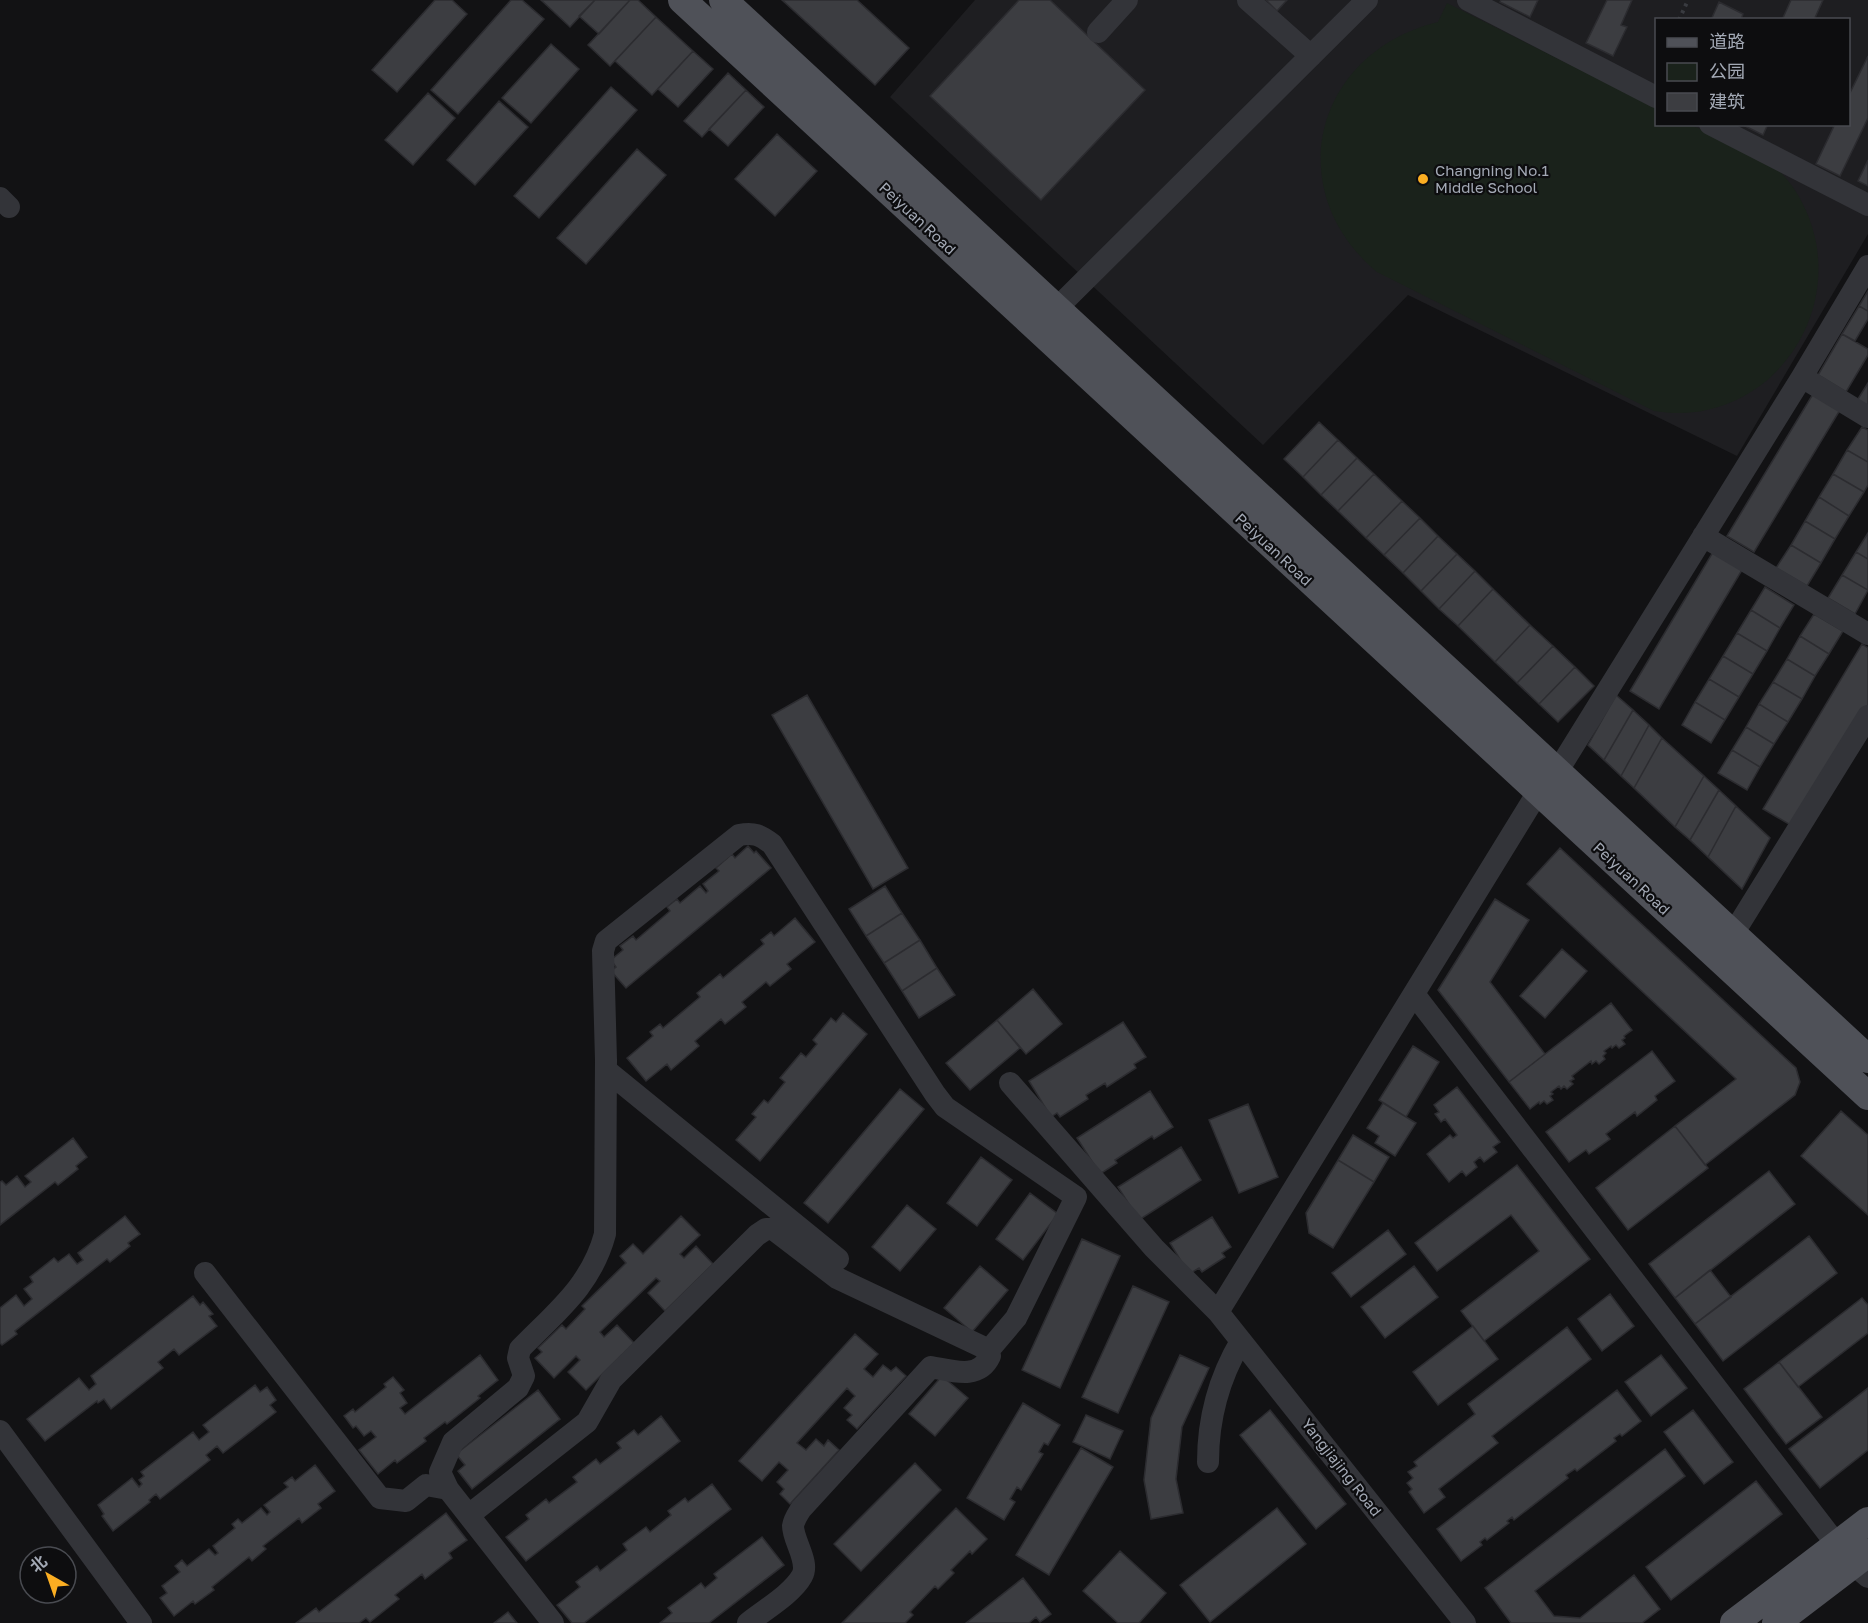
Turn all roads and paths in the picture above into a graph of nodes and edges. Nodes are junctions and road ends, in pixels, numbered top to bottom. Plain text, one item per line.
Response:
1 (682, 0) edge
2 (723, 0) edge
3 (1127, 0) edge
4 (1248, 0) edge
5 (1368, 0) edge
6 (1468, 0) edge
7 (1688, 0) edge
8 (1680, 18) edge
9 (1098, 32) dead end
10 (1311, 56) junction
11 (1655, 96) edge
12 (1714, 126) edge
13 (1868, 205) edge
14 (1868, 266) edge
15 (1056, 309) junction
16 (1802, 376) junction
17 (1868, 417) edge
18 (1703, 536) junction
19 (1868, 634) edge
20 (1868, 716) edge
21 (1548, 782) junction
22 (1733, 934) junction
23 (1414, 994) junction
24 (1868, 1059) edge
25 (606, 1070) junction
26 (1010, 1083) dead end
27 (1868, 1096) edge
28 (205, 1273) dead end
29 (852, 1285) junction
30 (1218, 1312) junction
31 (1241, 1341) junction
32 (989, 1350) junction
33 (0, 1431) edge
34 (1208, 1462) dead end
35 (448, 1489) junction
36 (469, 1515) junction
37 (1868, 1521) edge
38 (1856, 1560) edge
39 (141, 1623) edge
40 (553, 1623) edge
41 (748, 1623) edge
42 (1465, 1623) edge
43 (1734, 1623) edge
44 (1776, 1623) edge

1 - 21 main road, Peiyuan Road
2 - 15 main road, Peiyuan Road
3 - 9 street
4 - 10 street
5 - 10 street
6 - 11 street
7 - 8 path
10 - 15 street
12 - 13 street
14 - 16 street
15 - 21 main road, Peiyuan Road
16 - 17 street
16 - 18 street
18 - 19 street
18 - 21 street
20 - 22 street
21 - 22 main road, Peiyuan Road
21 - 23 street
21 - 27 main road, Peiyuan Road
22 - 24 main road, Peiyuan Road
23 - 30 street
23 - 38 street
25 - 29 street
25 - 32 street
25 - 35 street
26 - 30 street, Yangjiajing Road
28 - 35 street
29 - 32 street
29 - 36 street
30 - 31 street, Yangjiajing Road
31 - 34 street
31 - 42 street, Yangjiajing Road
32 - 41 street
33 - 39 street
35 - 36 street
36 - 40 street
37 - 38 main road
38 - 43 main road
38 - 44 main road

